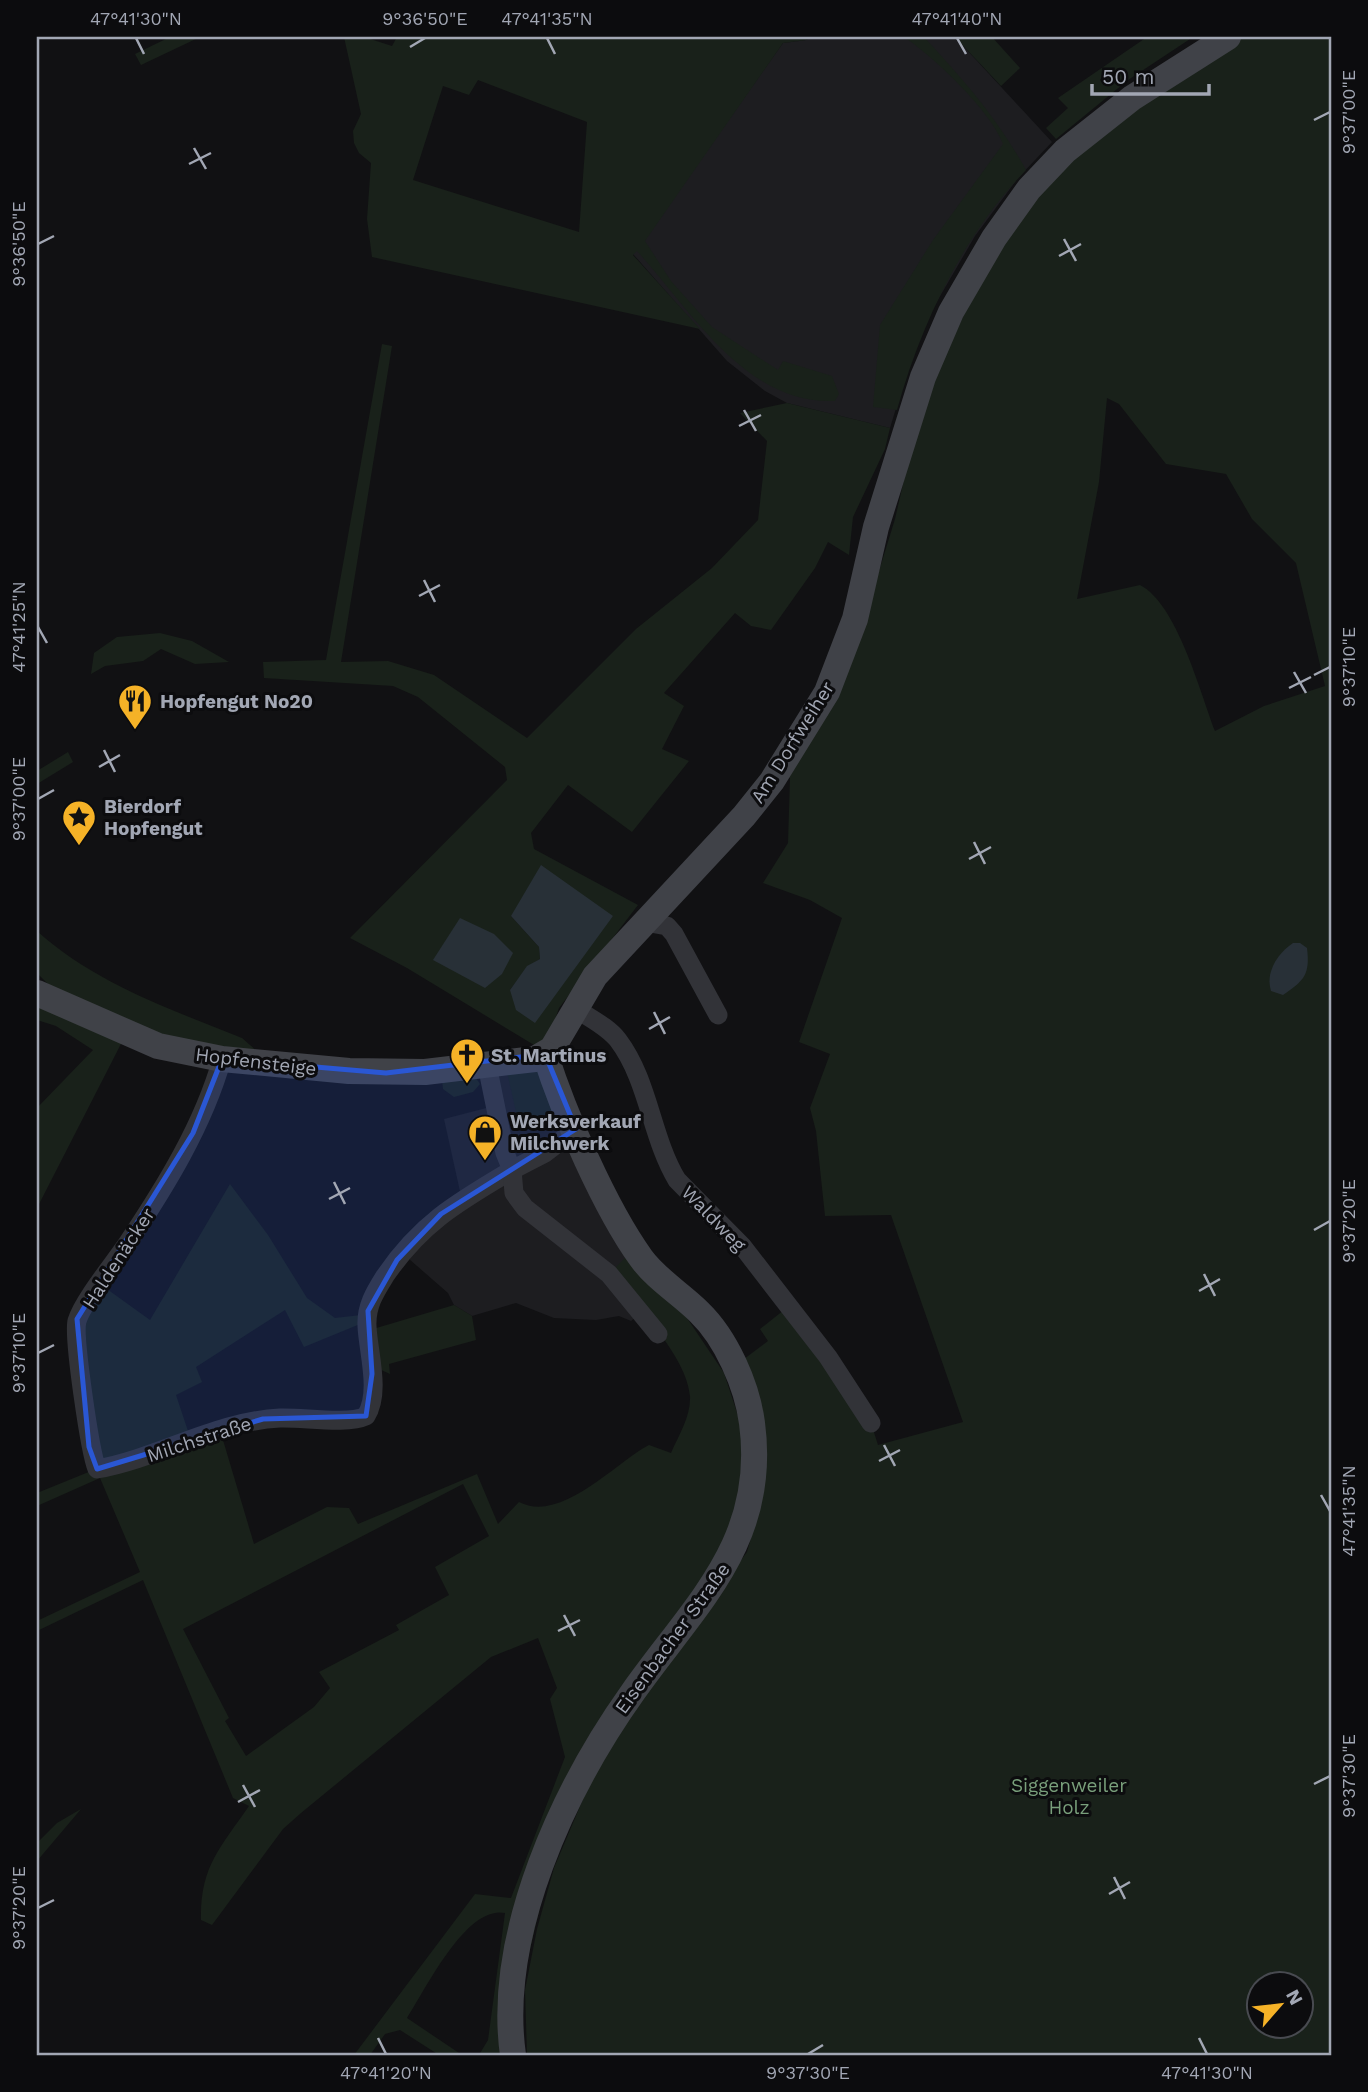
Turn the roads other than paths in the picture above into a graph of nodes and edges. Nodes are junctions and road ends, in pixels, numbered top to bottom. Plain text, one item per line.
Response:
1 (1227, 37) edge
2 (645, 922) junction
3 (37, 993) edge
4 (575, 1008) junction
5 (718, 1015) dead end
6 (545, 1054) junction
7 (222, 1059) junction
8 (487, 1065) junction
9 (576, 1129) junction
10 (512, 1170) junction
11 (658, 1334) dead end
12 (871, 1423) dead end
13 (97, 1469) joint
14 (513, 2055) edge

1 - 2 street, Am Dorfweiher
2 - 4 street, Am Dorfweiher
2 - 5 street
3 - 7 street, Hopfensteige
4 - 6 street, Am Dorfweiher
4 - 12 street, Waldweg
6 - 8 street, Hopfensteige
6 - 9 street, Eisenbacher Straße
7 - 8 street, Hopfensteige
7 - 13 street, Haldenäcker
8 - 10 street
9 - 10 street
9 - 14 street, Eisenbacher Straße
10 - 11 street
10 - 13 street, Milchstraße

